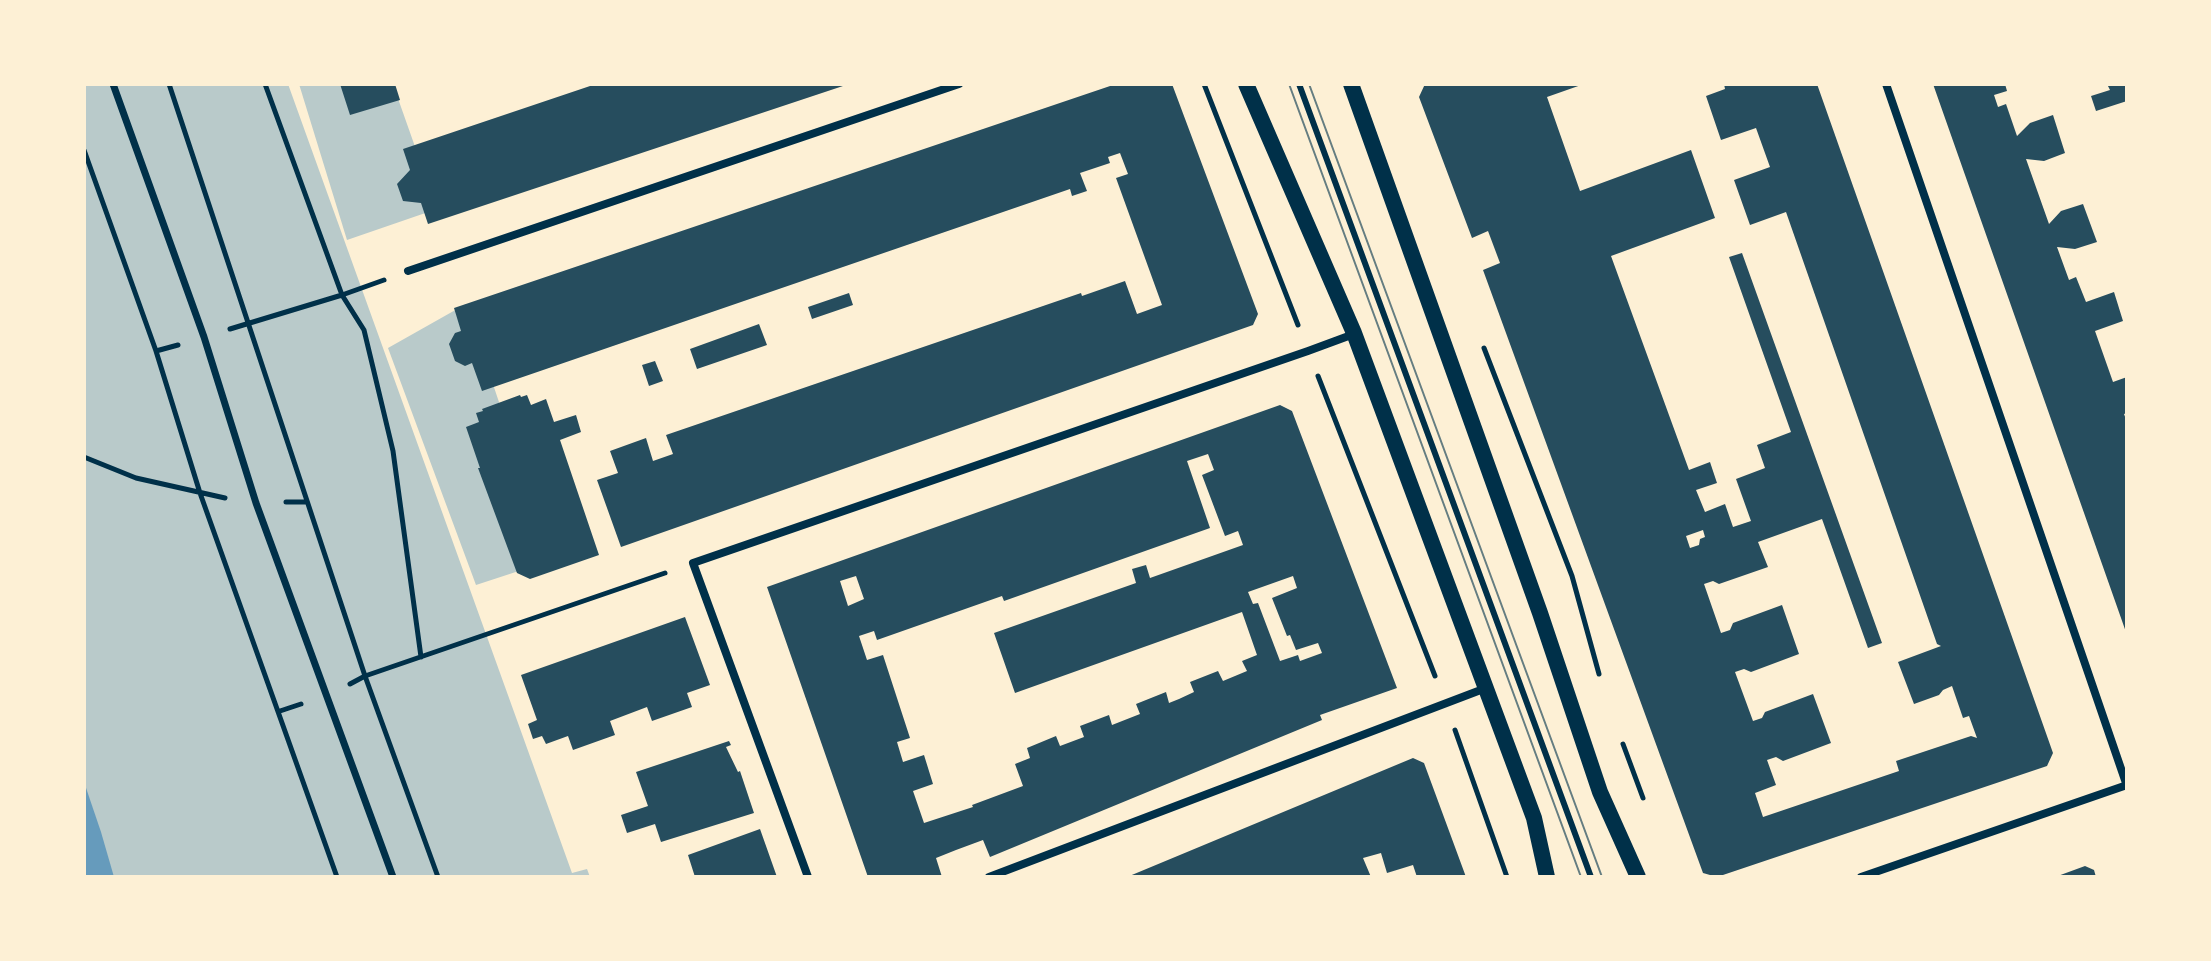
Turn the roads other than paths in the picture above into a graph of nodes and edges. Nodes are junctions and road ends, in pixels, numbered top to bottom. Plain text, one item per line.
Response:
1 (113, 84) edge
2 (959, 84) edge
3 (1246, 84) edge
4 (1299, 84) edge
5 (1351, 84) edge
6 (1886, 84) edge
7 (408, 271) road end
8 (1354, 333) junction
9 (1486, 688) junction
10 (2127, 785) edge
11 (393, 877) edge
12 (808, 877) edge
13 (989, 877) edge
14 (1547, 877) edge
15 (1591, 877) edge
16 (1638, 877) edge
17 (1861, 877) edge

1 - 11 street
2 - 7 street
3 - 8 main road
4 - 15 lane
5 - 16 main road
6 - 10 street
8 - 9 main road
8 - 12 street
9 - 13 street
9 - 14 main road
10 - 17 street

